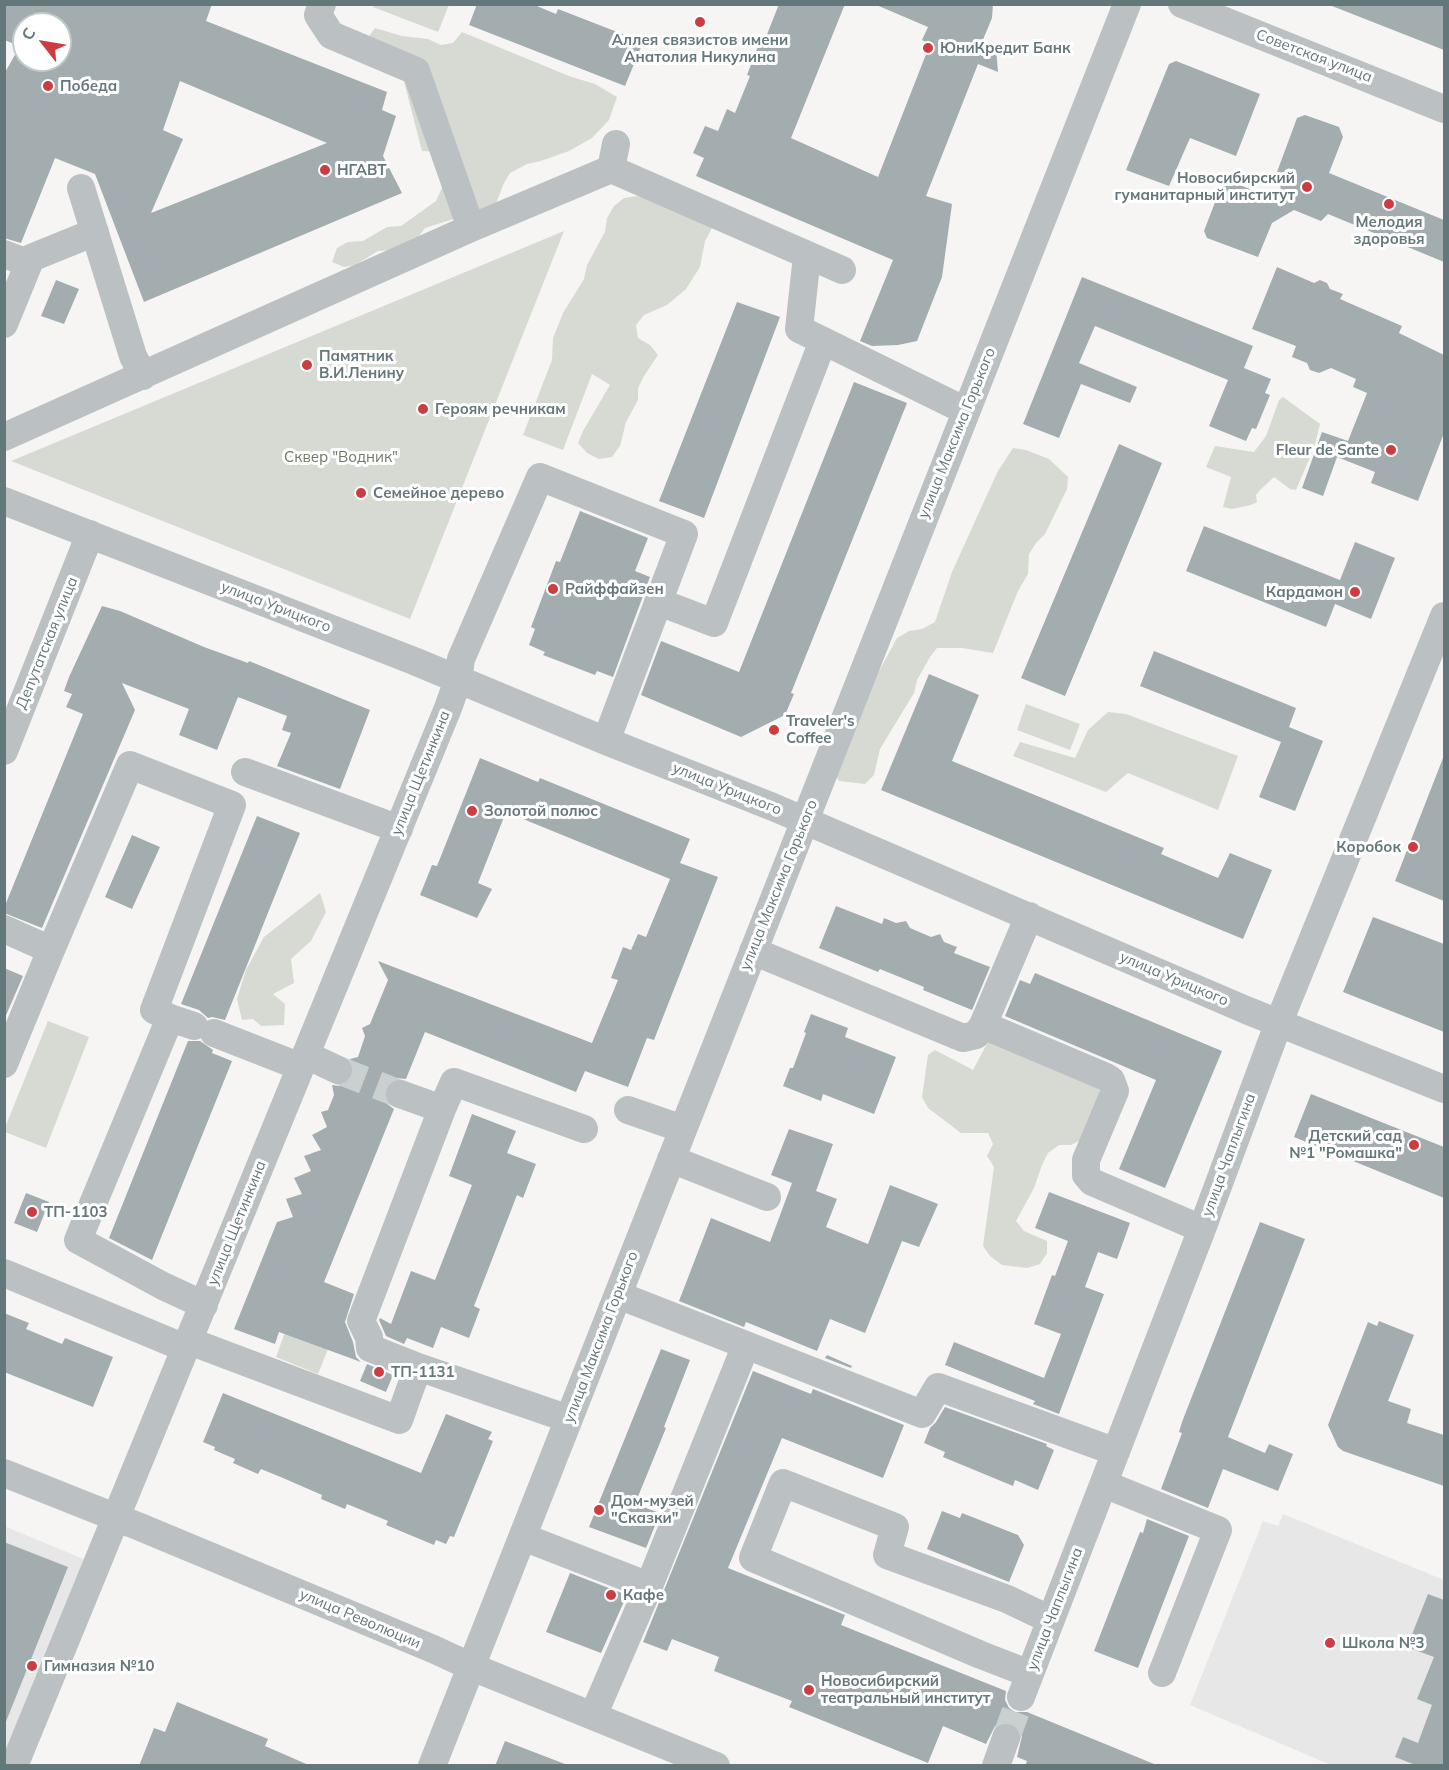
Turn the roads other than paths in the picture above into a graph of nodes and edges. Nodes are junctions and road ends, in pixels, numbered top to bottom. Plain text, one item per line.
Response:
1 (322, 4) edge
2 (1127, 4) edge
3 (1182, 4) edge
4 (1444, 109) edge
5 (81, 188) dead end
6 (471, 228) junction
7 (95, 232) junction
8 (807, 256) junction
9 (16, 259) edge
10 (842, 270) dead end
11 (4, 324) edge
12 (824, 341) junction
13 (142, 376) junction
14 (966, 411) junction
15 (4, 437) edge
16 (4, 501) edge
17 (90, 534) junction
18 (659, 602) junction
19 (1444, 616) edge
20 (458, 680) junction
21 (606, 741) junction
22 (6, 742) edge
23 (245, 772) dead end
24 (804, 821) junction
25 (399, 829) junction
26 (1029, 916) junction
27 (4, 928) edge
28 (51, 950) junction
29 (753, 951) junction
30 (1279, 1022) junction
31 (193, 1026) junction
32 (983, 1026) junction
33 (303, 1061) junction
34 (4, 1064) edge
35 (338, 1070) tunnel mouth
36 (1444, 1089) edge
37 (400, 1094) tunnel mouth
38 (442, 1109) junction
39 (628, 1110) dead end
40 (584, 1129) dead end
41 (683, 1129) junction
42 (671, 1159) junction
43 (766, 1197) dead end
44 (1202, 1229) junction
45 (4, 1273) edge
46 (618, 1294) junction
47 (204, 1305) junction
48 (187, 1345) junction
49 (746, 1345) junction
50 (418, 1367) junction
51 (569, 1419) junction
52 (1116, 1452) junction
53 (4, 1473) edge
54 (1104, 1484) junction
55 (116, 1518) junction
56 (522, 1538) junction
57 (649, 1586) junction
58 (1052, 1620) junction
59 (472, 1667) junction
60 (1162, 1673) dead end
61 (593, 1716) junction
62 (1006, 1738) tunnel mouth
63 (14, 1766) edge
64 (432, 1766) edge
65 (716, 1766) edge
66 (996, 1766) edge

1 - 6 street
2 - 14 street, улица Максима Горького
3 - 4 street, Советская улица
5 - 7 street
6 - 8 street
6 - 13 street
7 - 9 street
7 - 13 street
8 - 10 street
8 - 12 street
9 - 11 street
12 - 14 street
12 - 18 street
13 - 15 street
14 - 24 street, улица Максима Горького
16 - 17 street, улица Урицкого
17 - 20 street, улица Урицкого
17 - 22 street, Депутатская улица
18 - 20 street, улица Щетинкина
18 - 21 street
19 - 30 street, улица Чаплыгина
20 - 21 street, улица Урицкого
20 - 25 street, улица Щетинкина
21 - 24 street, улица Урицкого
23 - 25 street
24 - 26 street, улица Урицкого
24 - 29 street, улица Максима Горького
25 - 33 street, улица Щетинкина
26 - 30 street, улица Урицкого
26 - 32 street
27 - 28 street
28 - 31 street
28 - 34 street
29 - 32 street
29 - 41 street, улица Максима Горького
30 - 36 street, улица Урицкого
30 - 44 street, улица Чаплыгина
31 - 33 street
31 - 47 street
32 - 44 street
33 - 35 street
33 - 47 street, улица Щетинкина
37 - 38 street
38 - 40 street
38 - 50 street
39 - 41 street
41 - 42 street, улица Максима Горького
42 - 43 street
42 - 46 street, улица Максима Горького
44 - 52 street, улица Чаплыгина
45 - 48 street
46 - 49 street
46 - 51 street, улица Максима Горького
47 - 48 street, улица Щетинкина
48 - 50 street
48 - 55 street, улица Щетинкина
49 - 52 street
49 - 57 street
50 - 51 street
51 - 56 street, улица Максима Горького
52 - 54 street, улица Чаплыгина
53 - 55 street, улица Революции
54 - 58 street, улица Чаплыгина
54 - 60 street
55 - 59 street, улица Революции
55 - 63 street, улица Щетинкина
56 - 57 street
56 - 59 street, улица Максима Горького
57 - 61 street
58 - 58 street, улица Чаплыгина
59 - 61 street, улица Революции
59 - 64 street, улица Максима Горького
61 - 65 street, улица Революции
62 - 66 street

